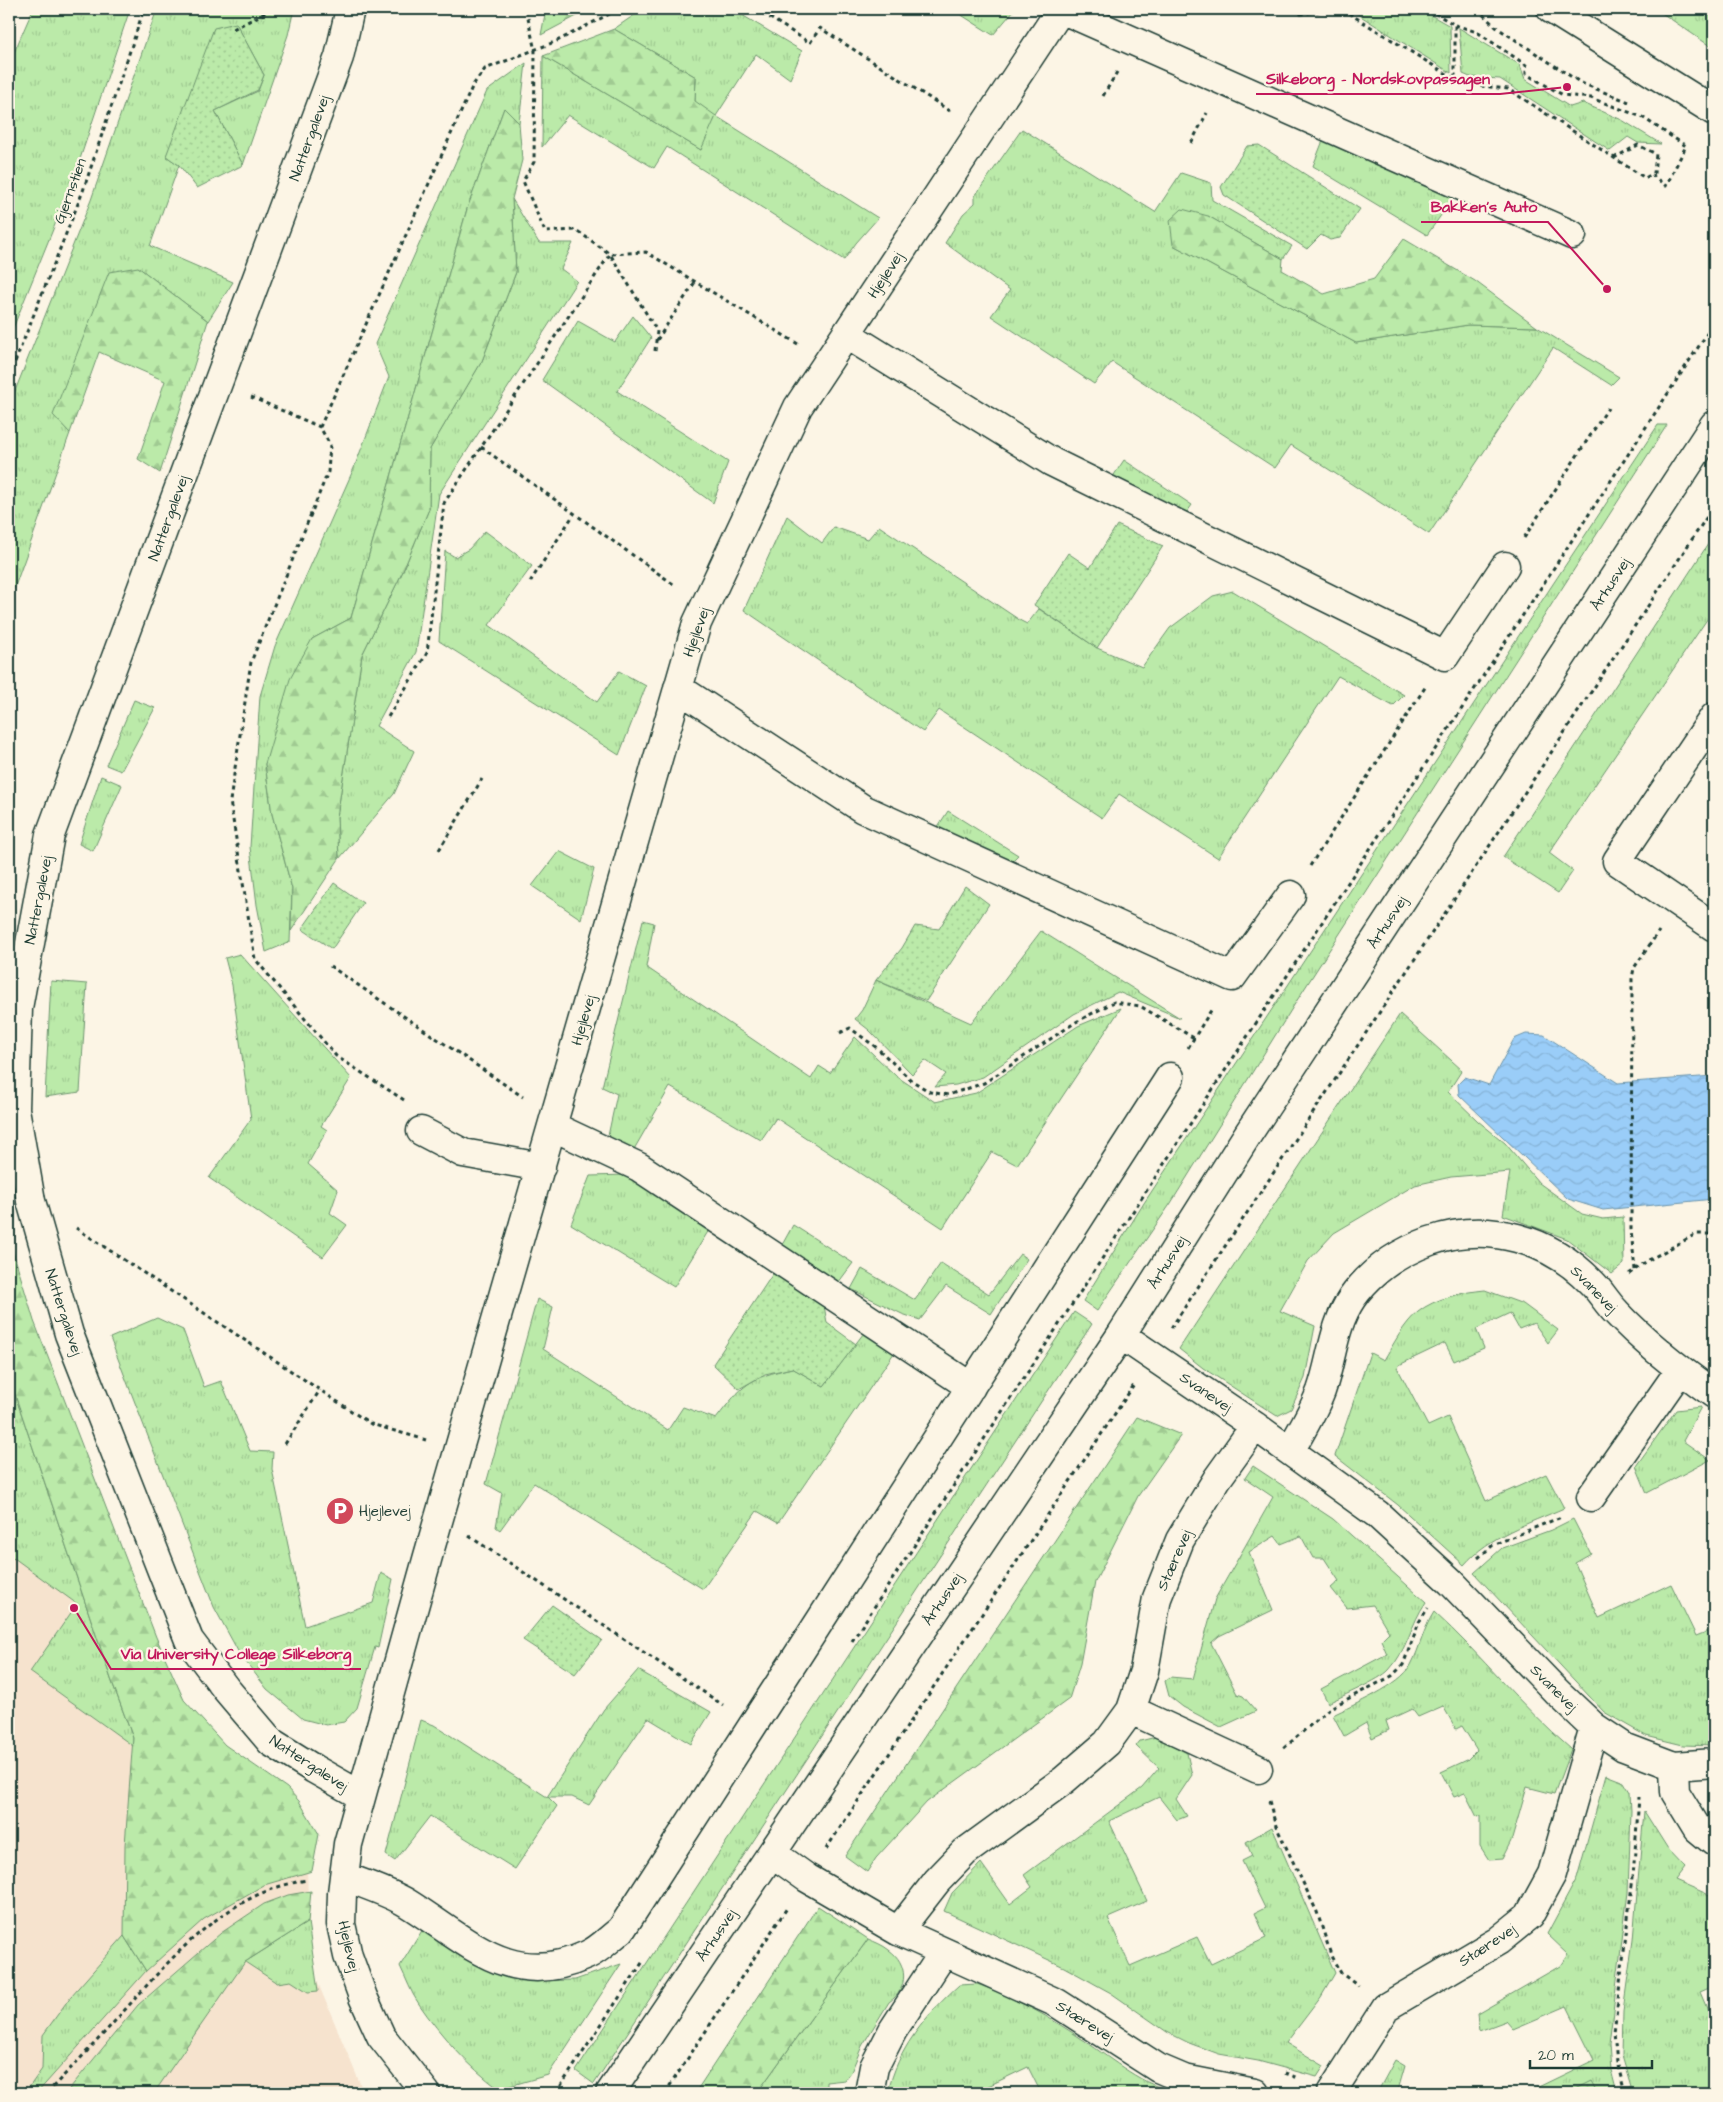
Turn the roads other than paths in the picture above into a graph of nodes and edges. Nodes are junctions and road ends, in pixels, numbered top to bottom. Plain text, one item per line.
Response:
1 (350, 9) edge
2 (1061, 9) edge
3 (1551, 9) edge
4 (1714, 111) edge
5 (1572, 236) dead end
6 (846, 334) junction
7 (1714, 425) edge
8 (1505, 566) road end
9 (678, 688) junction
10 (1714, 716) edge
11 (1291, 895) road end
12 (1714, 927) edge
13 (1170, 1078) road end
14 (554, 1122) junction
15 (421, 1131) road end
16 (541, 1167) junction
17 (1121, 1336) junction
18 (1680, 1370) junction
19 (971, 1388) junction
20 (1714, 1394) edge
21 (1255, 1426) junction
22 (1290, 1451) junction
23 (1591, 1497) road end
24 (1131, 1710) junction
25 (1594, 1727) junction
26 (1714, 1763) edge
27 (1674, 1766) junction
28 (1258, 1770) road end
29 (360, 1795) junction
30 (1714, 1842) edge
31 (772, 1853) junction
32 (344, 1876) junction
33 (898, 1931) junction
34 (944, 1952) junction
35 (426, 2093) edge
36 (610, 2093) edge
37 (869, 2093) edge
38 (1255, 2093) edge
39 (1331, 2093) edge

1 - 29 street, Nattergalevej
2 - 5 street
2 - 6 street, Hjejlevej
3 - 4 street
6 - 8 street
6 - 9 street, Hjejlevej
7 - 17 street, Århusvej
9 - 11 street
9 - 14 street, Hjejlevej
10 - 12 street
13 - 19 street
14 - 16 street, Hjejlevej
14 - 19 street
15 - 16 street
16 - 29 street, Hjejlevej
17 - 21 street, Svanevej
17 - 31 street, Århusvej
18 - 20 street, Svanevej
18 - 22 street, Svanevej
18 - 23 street
19 - 32 street
21 - 22 street, Svanevej
21 - 24 street, Stærevej
22 - 25 street, Svanevej
24 - 28 street
24 - 33 street, Stærevej
25 - 27 street, Svanevej
25 - 39 street, Stærevej
26 - 27 street, Svanevej
27 - 30 street
29 - 32 street, Hjejlevej
31 - 33 street, Stærevej
31 - 36 street, Århusvej
32 - 35 street, Hjejlevej
33 - 34 street, Stærevej
34 - 37 street
34 - 38 street, Stærevej

